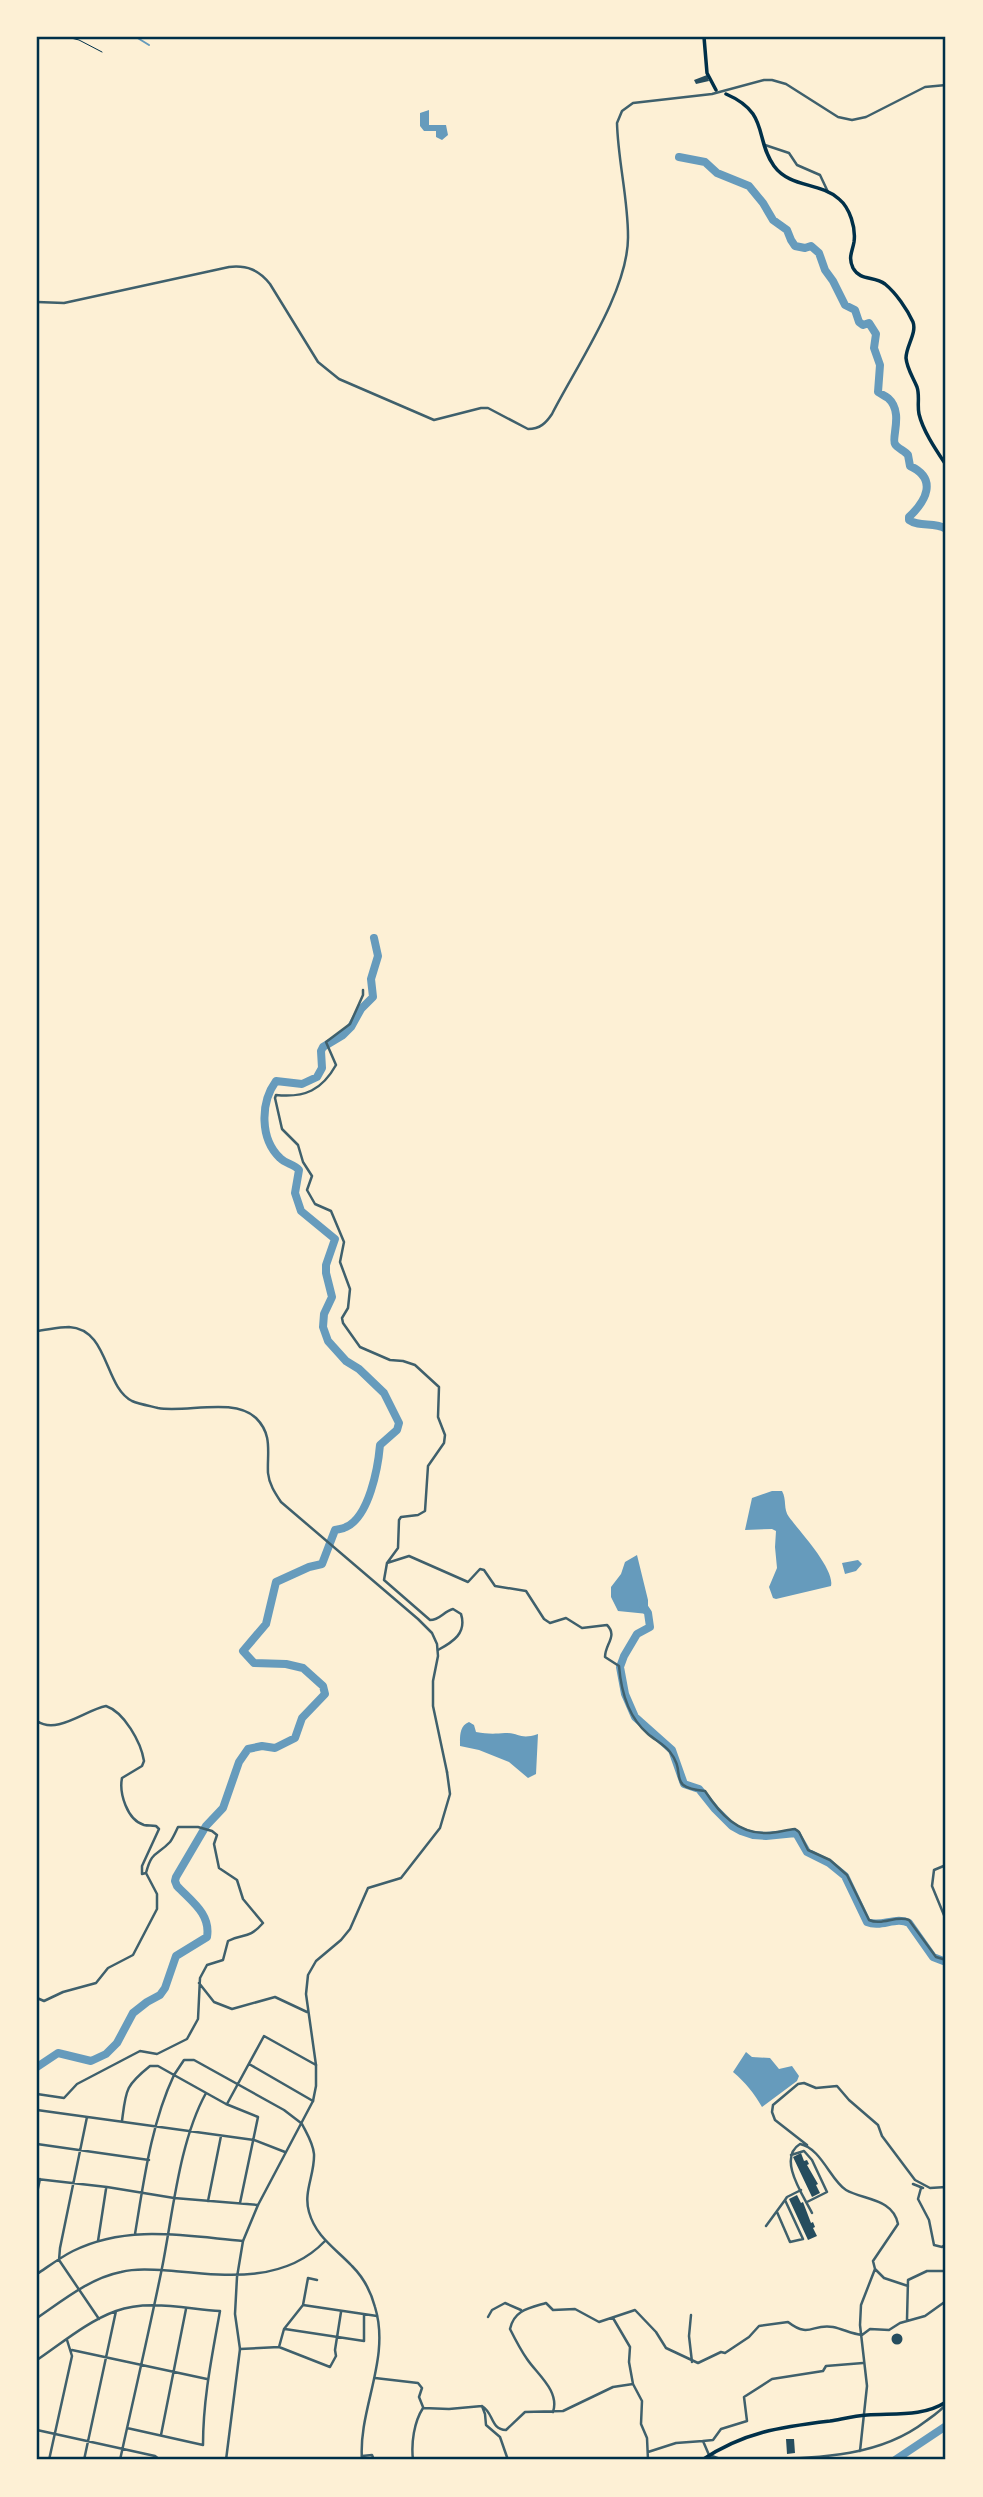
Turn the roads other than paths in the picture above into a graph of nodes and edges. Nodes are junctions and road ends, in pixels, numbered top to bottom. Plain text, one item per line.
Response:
1 (704, 37) edge
2 (946, 85) edge
3 (716, 90) dead end
4 (726, 94) dead end
5 (765, 144) junction
6 (828, 192) junction
7 (37, 302) edge
8 (946, 465) edge
9 (363, 990) dead end
10 (37, 1331) edge
11 (387, 1563) junction
12 (438, 1650) junction
13 (37, 1721) edge
14 (946, 1865) edge
15 (146, 1873) junction
16 (946, 1920) edge
17 (946, 1960) edge
18 (199, 1983) junction
19 (37, 1998) edge
20 (307, 2012) junction
21 (248, 2064) junction
22 (316, 2065) junction
23 (174, 2075) junction
24 (237, 2085) junction
25 (206, 2093) junction
26 (37, 2094) edge
27 (313, 2101) junction
28 (226, 2104) junction
29 (37, 2110) edge
30 (87, 2117) junction
31 (122, 2121) junction
32 (302, 2124) junction
33 (156, 2126) junction
34 (190, 2132) junction
35 (221, 2135) junction
36 (254, 2140) junction
37 (37, 2144) edge
38 (808, 2146) junction
39 (82, 2149) junction
40 (285, 2152) junction
41 (790, 2156) junction
42 (149, 2160) junction
43 (38, 2179) edge
44 (74, 2183) junction
45 (913, 2184) dead end
46 (107, 2187) junction
47 (946, 2187) edge
48 (922, 2188) junction
49 (930, 2188) junction
50 (801, 2190) junction
51 (142, 2192) junction
52 (37, 2193) edge
53 (174, 2198) junction
54 (785, 2200) junction
55 (208, 2201) junction
56 (807, 2202) junction
57 (240, 2203) junction
58 (258, 2205) junction
59 (777, 2212) junction
60 (812, 2213) dead end
61 (766, 2226) dead end
62 (135, 2234) junction
63 (168, 2235) junction
64 (98, 2241) junction
65 (243, 2241) junction
66 (326, 2241) junction
67 (946, 2244) edge
68 (942, 2247) junction
69 (946, 2252) edge
70 (60, 2260) junction
71 (875, 2269) junction
72 (161, 2270) junction
73 (946, 2271) edge
74 (37, 2274) edge
75 (237, 2277) junction
76 (317, 2280) dead end
77 (908, 2286) junction
78 (79, 2290) junction
79 (946, 2301) edge
80 (303, 2305) junction
81 (153, 2306) junction
82 (187, 2309) junction
83 (521, 2310) junction
84 (116, 2311) junction
85 (341, 2312) junction
86 (364, 2315) junction
87 (691, 2315) dead end
88 (377, 2316) junction
89 (488, 2317) dead end
90 (37, 2318) edge
91 (613, 2318) junction
92 (99, 2319) junction
93 (907, 2321) junction
94 (284, 2329) junction
95 (862, 2335) junction
96 (337, 2338) junction
97 (67, 2340) junction
98 (279, 2347) junction
99 (240, 2349) junction
100 (72, 2350) junction
101 (107, 2357) junction
102 (37, 2360) edge
103 (692, 2362) junction
104 (863, 2363) junction
105 (140, 2365) junction
106 (174, 2373) junction
107 (375, 2378) junction
108 (207, 2379) junction
109 (633, 2384) junction
110 (946, 2402) edge
111 (482, 2406) junction
112 (423, 2408) junction
113 (553, 2412) junction
114 (864, 2415) junction
115 (127, 2428) junction
116 (37, 2430) edge
117 (54, 2435) junction
118 (161, 2435) junction
119 (703, 2441) junction
120 (89, 2442) junction
121 (123, 2449) junction
122 (860, 2451) junction
123 (648, 2452) junction
124 (709, 2455) junction
125 (154, 2458) edge
126 (362, 2458) edge
127 (49, 2460) edge
128 (84, 2460) edge
129 (120, 2460) edge
130 (160, 2460) edge
131 (226, 2460) edge
132 (374, 2460) edge
133 (413, 2460) edge
134 (508, 2460) edge
135 (648, 2460) edge
136 (702, 2460) edge
137 (712, 2460) edge
138 (723, 2460) edge
139 (734, 2460) edge

1 - 3 highway
2 - 7 street
4 - 5 highway
5 - 6 street
5 - 6 highway
6 - 8 highway
9 - 11 street
10 - 12 street
11 - 12 street
11 - 17 street
12 - 20 street
13 - 15 street
14 - 16 street
15 - 18 street
15 - 19 street
18 - 20 street
18 - 26 street
20 - 22 street
21 - 22 street
21 - 24 street
21 - 27 street
22 - 27 street
23 - 24 street
23 - 25 street
23 - 31 street
23 - 33 street
24 - 28 street
24 - 32 street
25 - 28 street
25 - 34 street
27 - 32 street
28 - 36 street
29 - 30 street
30 - 31 street
30 - 39 street
31 - 33 street
32 - 40 street
32 - 66 street
33 - 34 street
33 - 42 street
34 - 35 street
34 - 53 street
35 - 36 street
35 - 55 street
36 - 40 street
36 - 57 street
37 - 39 street
38 - 41 street
38 - 49 street
38 - 71 street
39 - 42 street
39 - 44 street
40 - 58 street
41 - 50 street
41 - 56 street
42 - 51 street
43 - 44 street
43 - 52 street
44 - 46 street
44 - 70 street
45 - 48 street
46 - 51 street
46 - 64 street
47 - 49 street
48 - 49 street
48 - 68 street
50 - 54 street
50 - 56 street
51 - 53 street
51 - 62 street
53 - 55 street
53 - 63 street
54 - 59 street
54 - 59 street
55 - 57 street
56 - 60 street
57 - 58 street
58 - 65 street
59 - 61 street
62 - 63 street
62 - 64 street
63 - 65 street
63 - 72 street
64 - 70 street
65 - 75 street
66 - 75 street
66 - 88 street
67 - 68 street
68 - 69 street
70 - 74 street
70 - 78 street
71 - 77 street
71 - 95 street
72 - 75 street
72 - 78 street
72 - 81 street
73 - 77 street
75 - 99 street
76 - 80 street
77 - 93 street
78 - 90 street
78 - 92 street
79 - 93 street
80 - 85 street
80 - 94 street
81 - 82 street
81 - 84 street
81 - 105 street
82 - 106 street
82 - 108 street
83 - 89 street
83 - 91 street
83 - 113 street
84 - 92 street
84 - 101 street
85 - 86 street
85 - 96 street
86 - 88 street
86 - 96 street
87 - 103 street
88 - 107 street
91 - 103 street
91 - 109 street
92 - 97 street
93 - 95 street
94 - 96 street
94 - 98 street
95 - 103 street
95 - 104 street
96 - 98 street
97 - 100 street
97 - 102 street
98 - 99 street
99 - 131 street
100 - 101 street
100 - 117 street
101 - 105 street
101 - 120 street
104 - 114 street
104 - 119 street
105 - 106 street
105 - 115 street
106 - 108 street
106 - 118 street
107 - 112 street
107 - 126 street
108 - 118 street
109 - 113 street
109 - 123 street
110 - 114 highway
110 - 122 street
111 - 112 street
111 - 113 street
111 - 134 street
112 - 133 street
114 - 122 street
114 - 124 highway
115 - 118 street
115 - 121 street
116 - 117 street
117 - 120 street
117 - 127 street
119 - 123 street
119 - 124 street
120 - 121 street
120 - 128 street
121 - 125 street
121 - 129 street
122 - 139 street
123 - 135 street
124 - 136 highway
124 - 137 street
124 - 138 street
125 - 130 street
126 - 132 street

